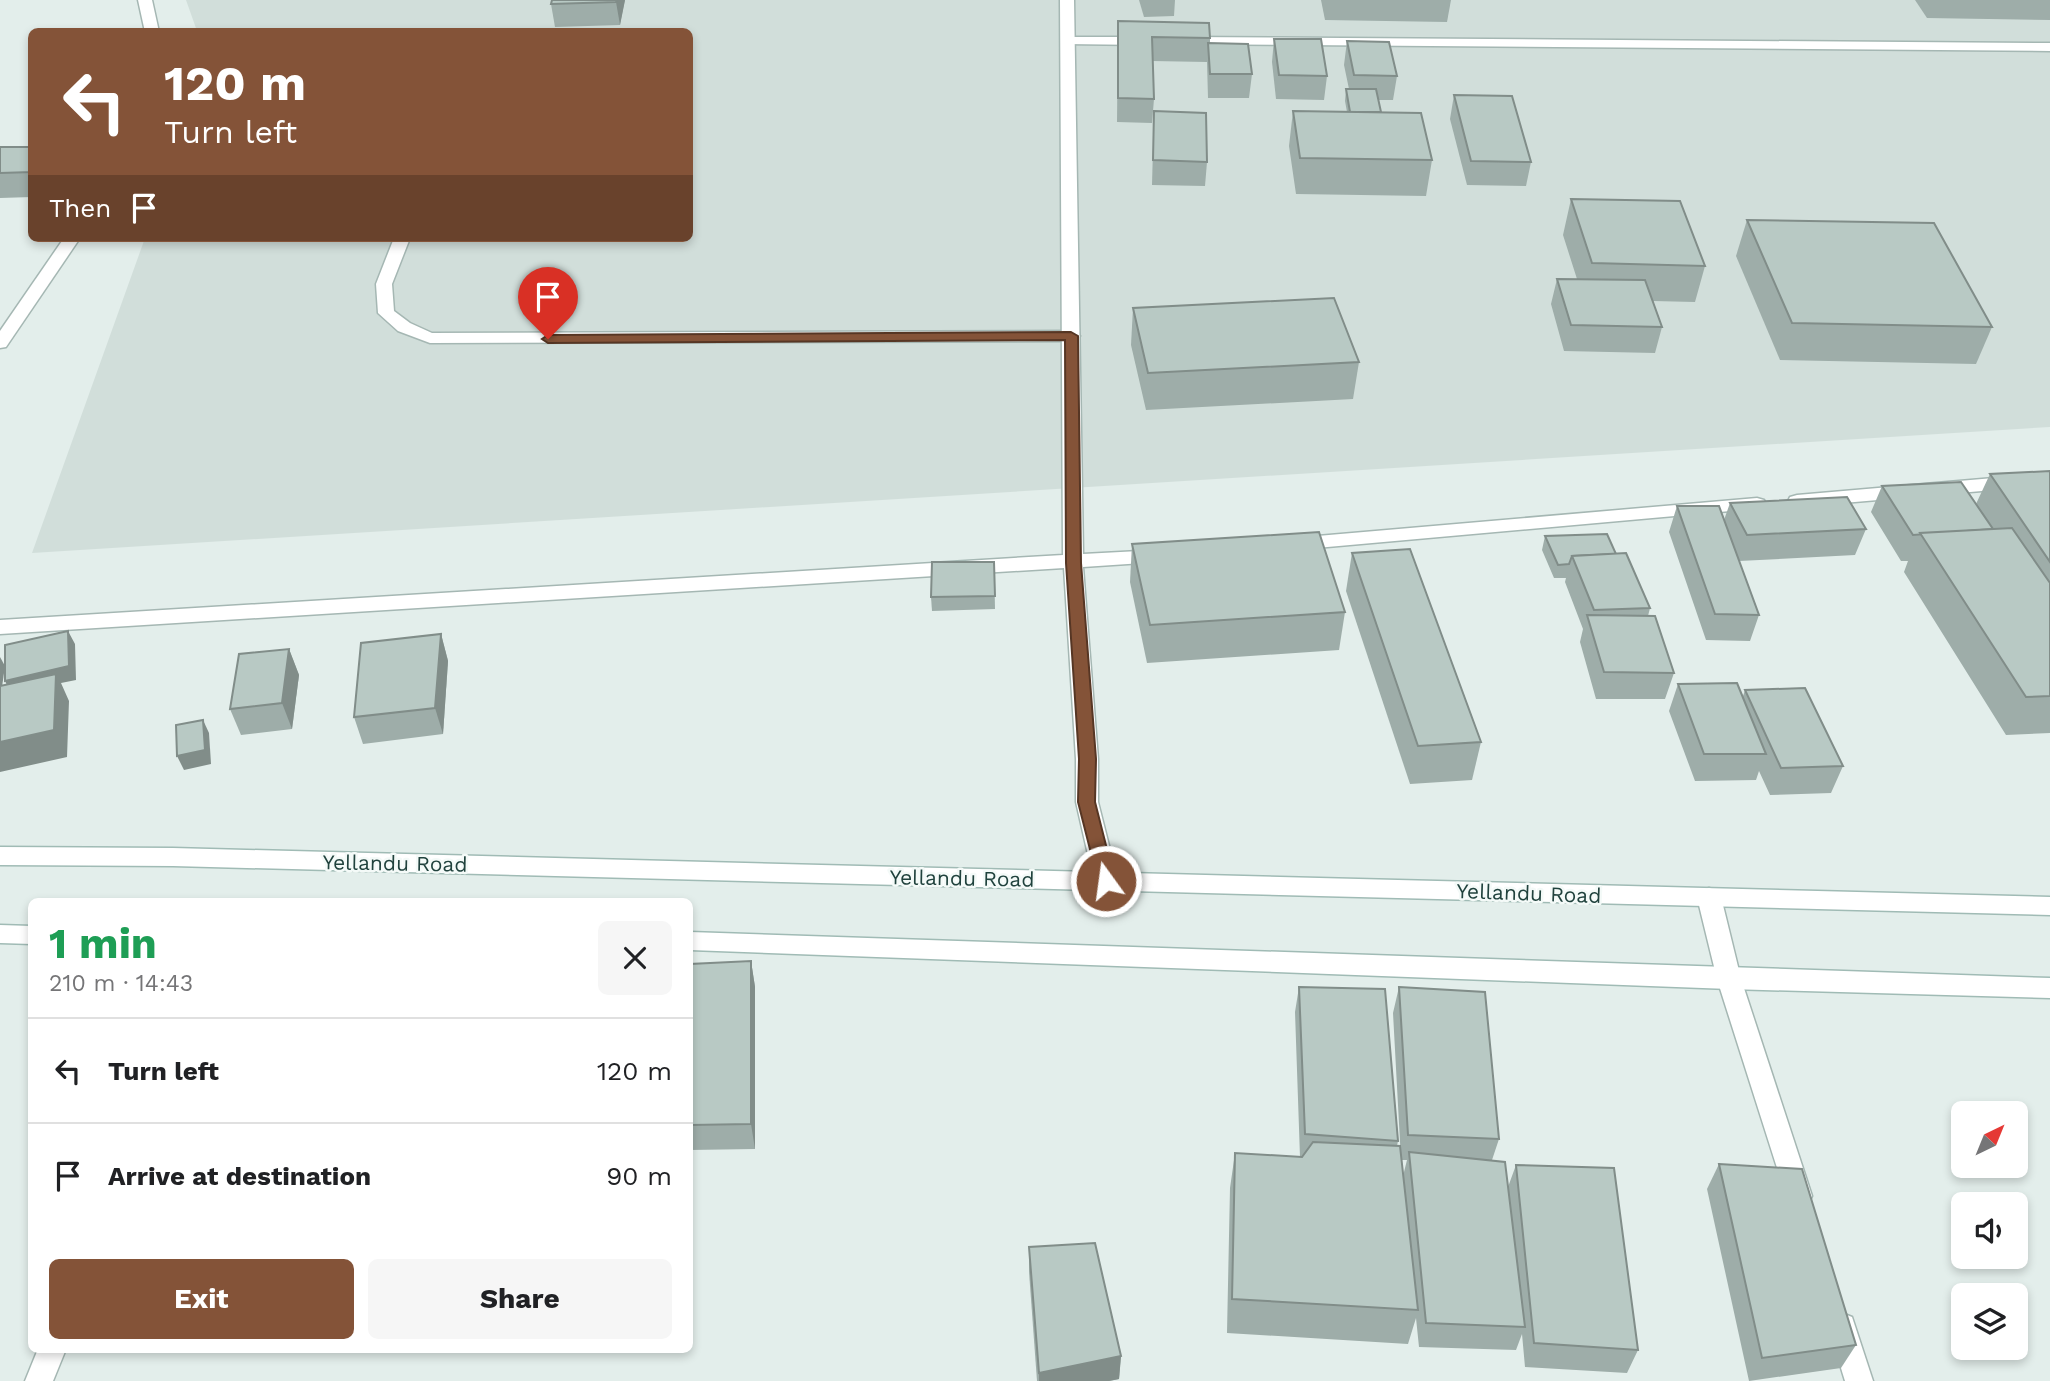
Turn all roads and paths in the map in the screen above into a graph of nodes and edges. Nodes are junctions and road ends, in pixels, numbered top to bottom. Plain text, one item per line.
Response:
1 (145, 0) edge
2 (1067, 0) edge
3 (151, 28) edge
4 (1070, 40) junction
5 (2050, 47) edge
6 (69, 242) edge
7 (400, 242) edge
8 (1071, 336) junction
9 (1, 339) edge
10 (2050, 479) edge
11 (1279, 545) edge
12 (1183, 554) edge
13 (1073, 563) junction
14 (0, 627) edge
15 (0, 856) edge
16 (1106, 881) junction
17 (1709, 897) junction
18 (2050, 906) edge
19 (0, 934) edge
20 (28, 935) edge
21 (693, 941) edge
22 (1729, 979) junction
23 (2050, 988) edge
24 (1809, 1226) edge
25 (1834, 1303) edge
26 (50, 1353) edge
27 (39, 1381) edge
28 (1859, 1381) edge

1 - 3 street
2 - 4 street
4 - 5 street
4 - 8 street
6 - 9 street
7 - 8 street
8 - 13 street
10 - 11 street
12 - 13 street
13 - 14 street
13 - 16 street
15 - 16 street, Yellandu Road
16 - 17 street, Yellandu Road
17 - 18 street, Yellandu Road
17 - 22 street
19 - 20 street
21 - 22 street
22 - 23 street
22 - 24 street
25 - 28 street
26 - 27 street

